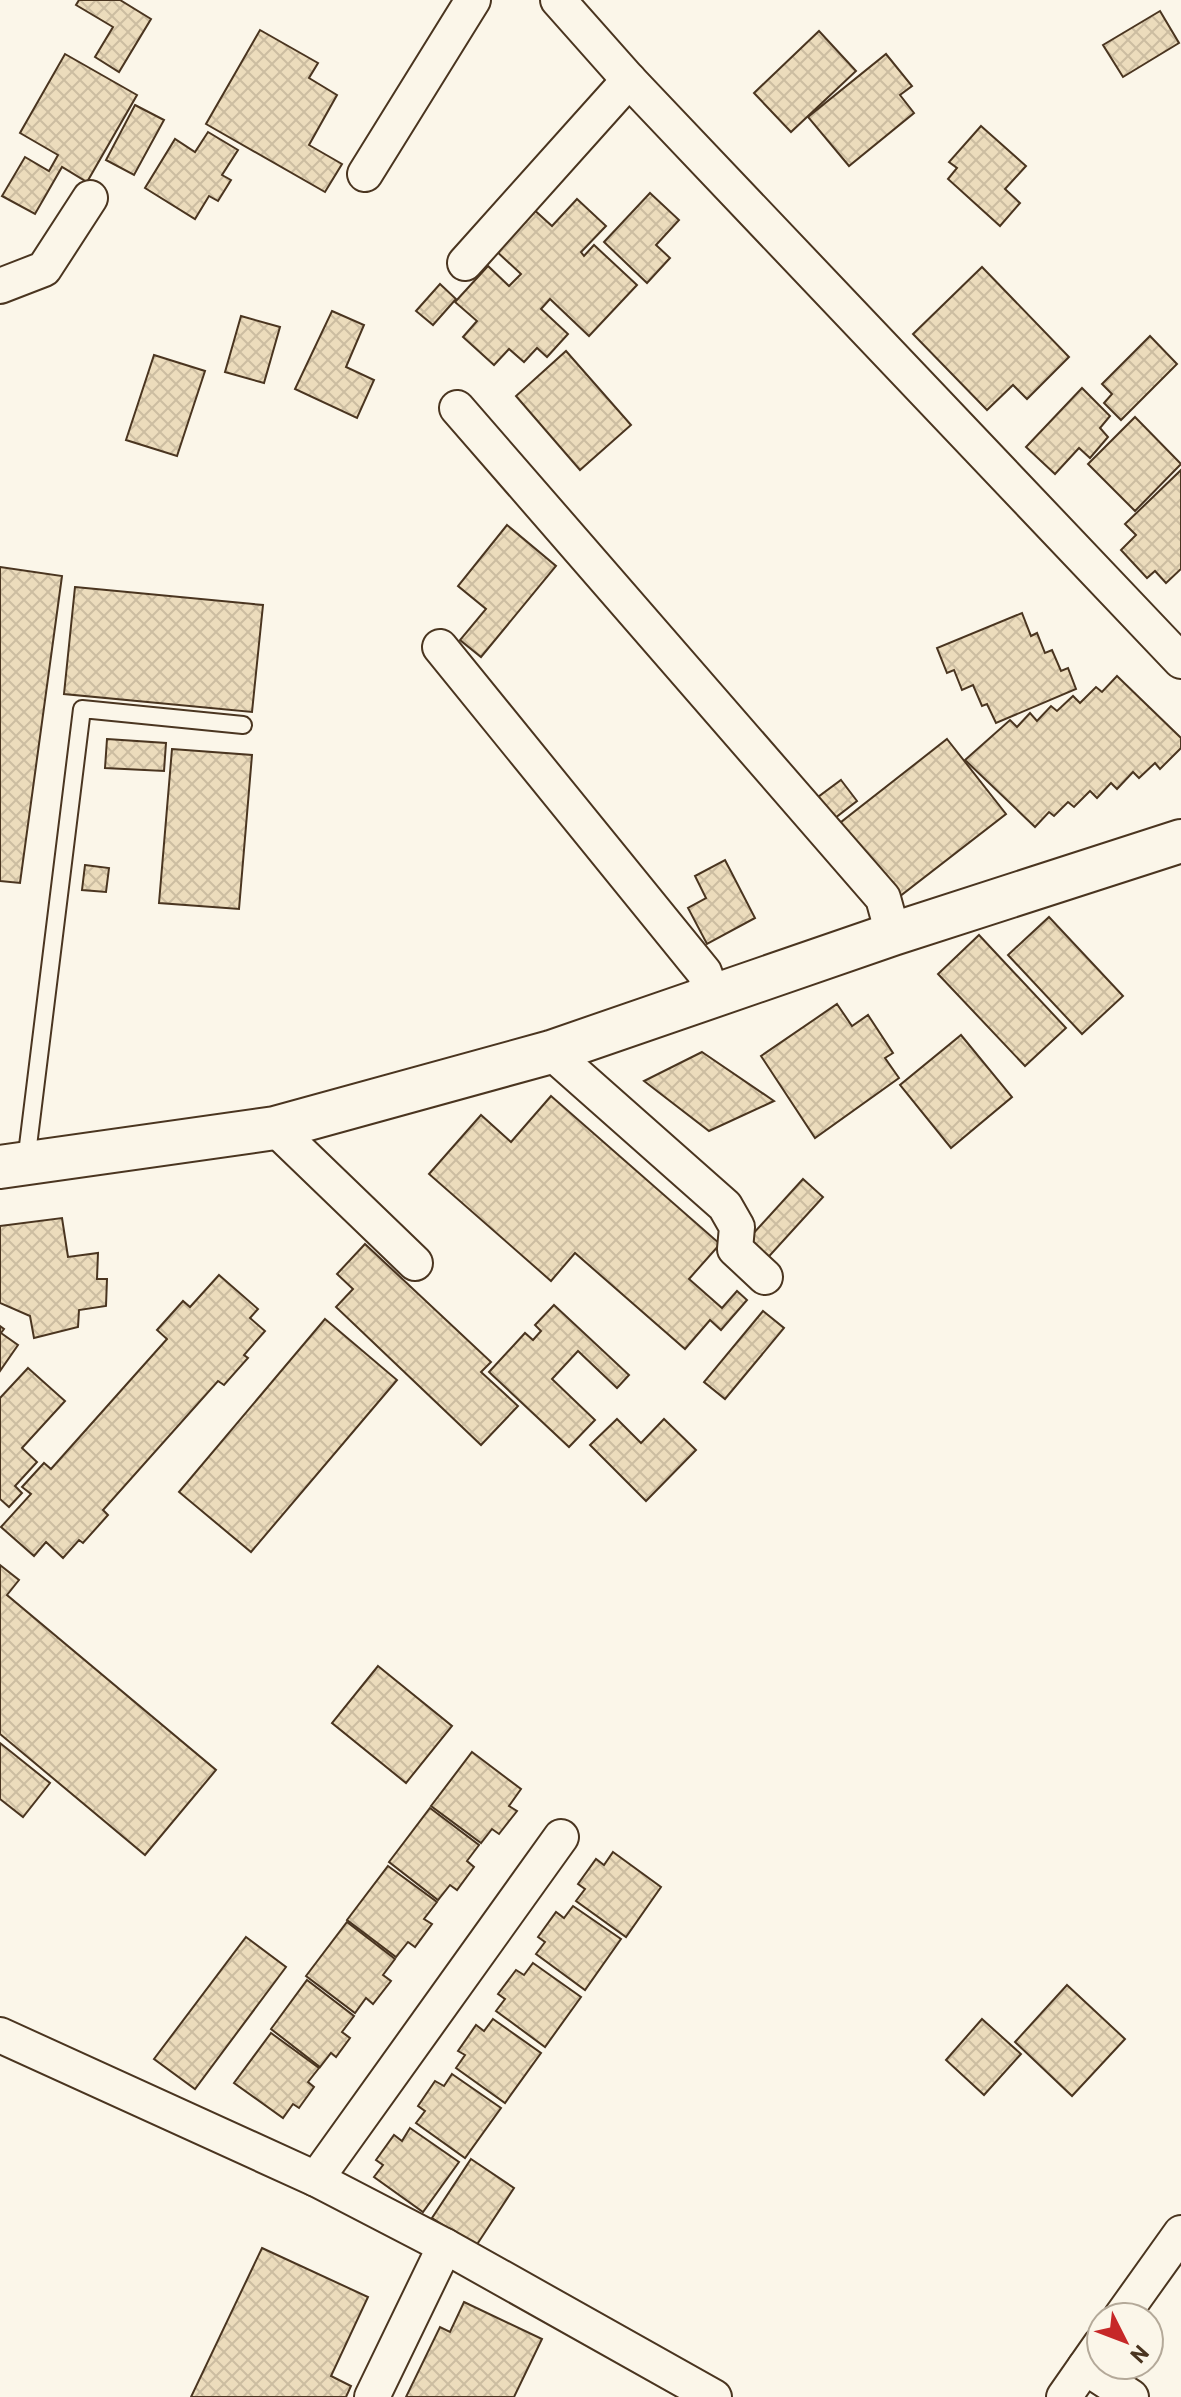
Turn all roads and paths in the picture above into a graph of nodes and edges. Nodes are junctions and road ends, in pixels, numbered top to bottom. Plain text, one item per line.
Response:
1 (473, 0) edge
2 (558, 0) edge
3 (629, 80) junction
4 (365, 174) dead end
5 (90, 198) dead end
6 (465, 263) dead end
7 (0, 286) edge
8 (457, 408) dead end
9 (440, 647) dead end
10 (1181, 661) edge
11 (243, 725) dead end
12 (1181, 841) edge
13 (893, 934) junction
14 (713, 996) junction
15 (551, 1052) junction
16 (275, 1128) junction
17 (13, 1166) edge
18 (415, 1263) dead end
19 (765, 1277) dead end
20 (561, 1837) dead end
21 (0, 2035) edge
22 (316, 2179) junction
23 (1181, 2233) edge
24 (445, 2246) junction
25 (1132, 2301) edge
26 (1085, 2367) edge
27 (1116, 2381) edge
28 (372, 2397) edge
29 (714, 2397) edge
30 (1064, 2397) edge
31 (1131, 2397) edge

1 - 4 street
2 - 3 street
3 - 6 street
3 - 10 street
5 - 7 street
8 - 13 street
9 - 14 street
11 - 17 lane
12 - 13 street
13 - 14 street
14 - 15 street
15 - 16 street
15 - 19 street
16 - 17 street
16 - 18 street
20 - 22 street
21 - 22 street
22 - 24 street
23 - 25 street
24 - 28 street
24 - 29 street
26 - 30 street
27 - 31 street

